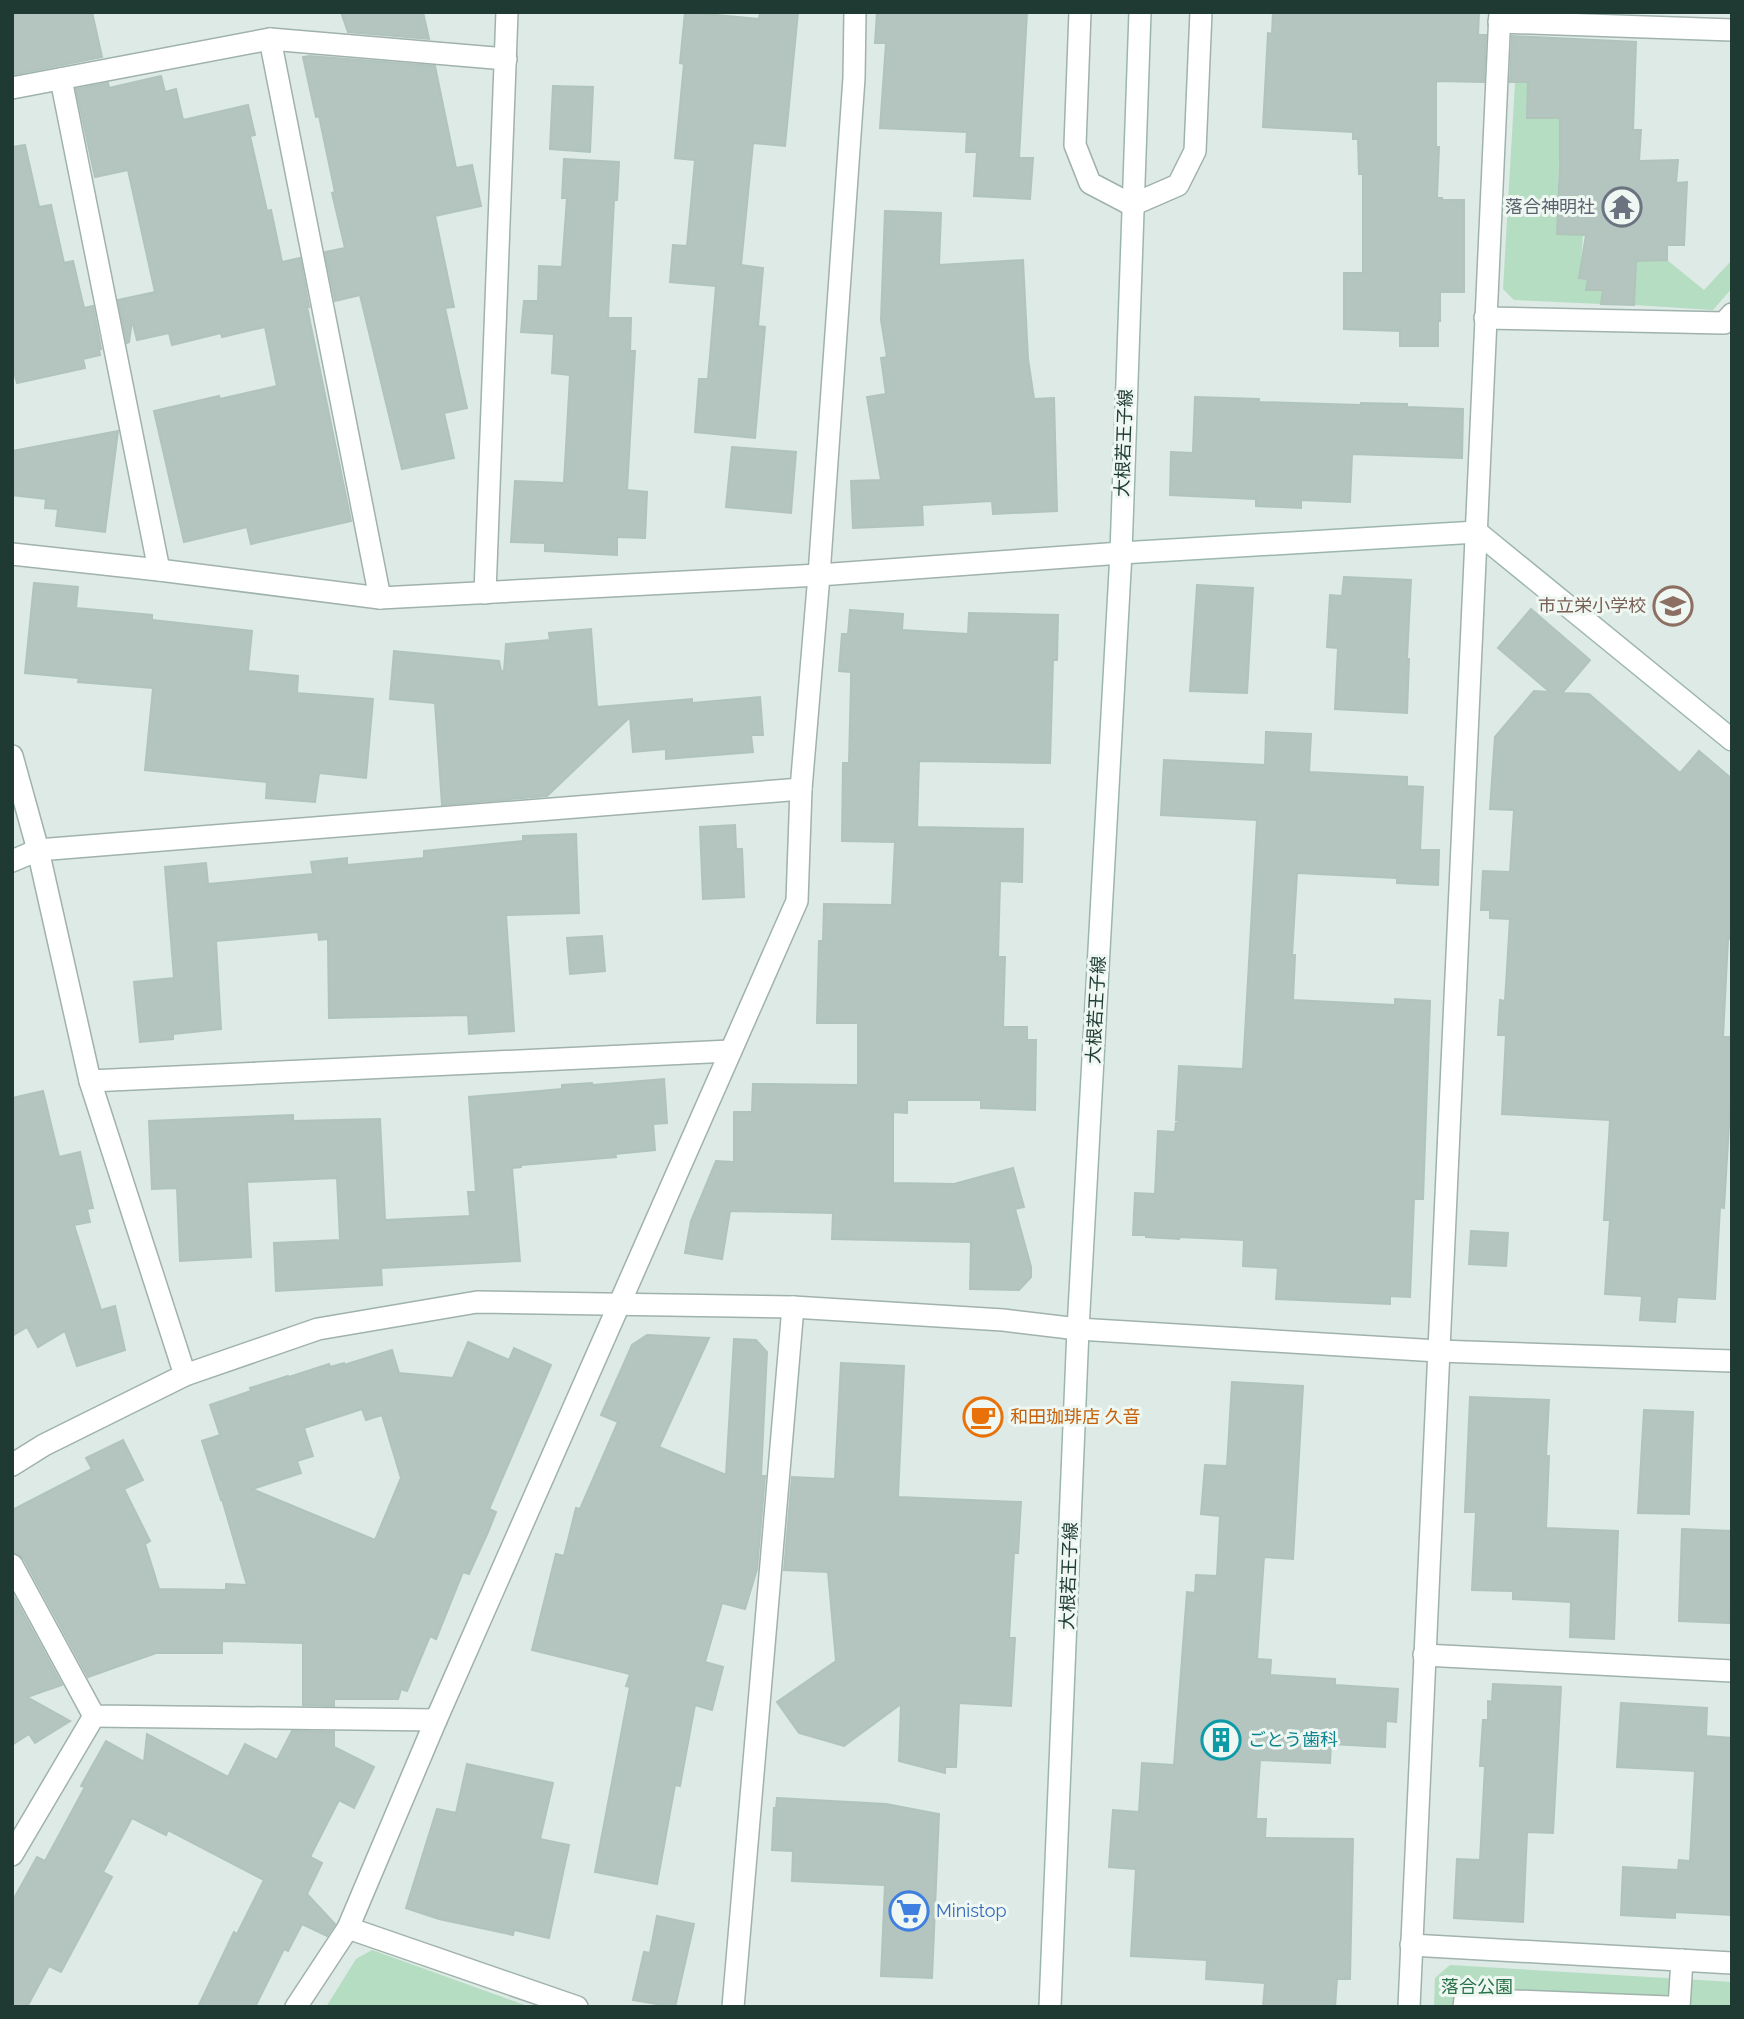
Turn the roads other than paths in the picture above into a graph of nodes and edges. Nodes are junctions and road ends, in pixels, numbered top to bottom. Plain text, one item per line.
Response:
1 (507, 12) edge
2 (855, 12) edge
3 (1080, 12) edge
4 (1140, 12) edge
5 (1201, 12) edge
6 (1499, 17) edge
7 (1732, 30) edge
8 (271, 39) junction
9 (506, 59) junction
10 (61, 79) junction
11 (12, 88) edge
12 (1132, 205) junction
13 (1732, 314) edge
14 (1485, 318) junction
15 (1477, 532) junction
16 (1121, 553) junction
17 (12, 554) edge
18 (159, 570) junction
19 (819, 575) junction
20 (485, 593) junction
21 (380, 598) junction
22 (1732, 740) edge
23 (12, 756) edge
24 (801, 789) junction
25 (38, 850) junction
26 (12, 861) edge
27 (730, 1051) junction
28 (90, 1082) junction
29 (620, 1303) junction
30 (793, 1307) junction
31 (1078, 1329) junction
32 (1438, 1351) junction
33 (1732, 1361) edge
34 (185, 1375) junction
35 (12, 1465) edge
36 (12, 1565) edge
37 (1424, 1655) junction
38 (1732, 1671) edge
39 (94, 1716) junction
40 (436, 1720) junction
41 (12, 1855) edge
42 (348, 1928) junction
43 (1411, 1945) junction
44 (1682, 1960) junction
45 (1732, 1963) edge
46 (296, 2007) edge
47 (577, 2007) edge
48 (733, 2007) edge
49 (1050, 2007) edge
50 (1409, 2007) edge
51 (1464, 2007) edge
52 (1668, 2007) edge
53 (1679, 2007) edge

1 - 9 street
2 - 19 street
3 - 12 street
4 - 12 street, 大根若王子線
5 - 12 street
6 - 7 street
6 - 14 street
8 - 9 street
8 - 10 street
8 - 21 street
9 - 20 street
10 - 11 street
10 - 18 street
12 - 16 street, 大根若王子線
13 - 14 street
14 - 15 street
15 - 16 street
15 - 22 street
15 - 32 street
16 - 19 street
16 - 31 street, 大根若王子線
17 - 18 street
18 - 21 street
19 - 20 street
19 - 24 street
20 - 21 street
23 - 25 street
24 - 25 street
24 - 27 street
25 - 26 street
25 - 28 street
27 - 28 street
27 - 29 street
28 - 34 street
29 - 30 street
29 - 34 street
29 - 40 street
30 - 31 street
30 - 48 street
31 - 32 street
31 - 49 street, 大根若王子線
32 - 33 street
32 - 37 street
34 - 35 street
36 - 39 street
37 - 38 street
37 - 43 street
39 - 40 street
39 - 41 street
40 - 42 street
42 - 46 street
42 - 47 street
43 - 44 street
43 - 50 street
44 - 45 street
44 - 53 street
51 - 52 street

